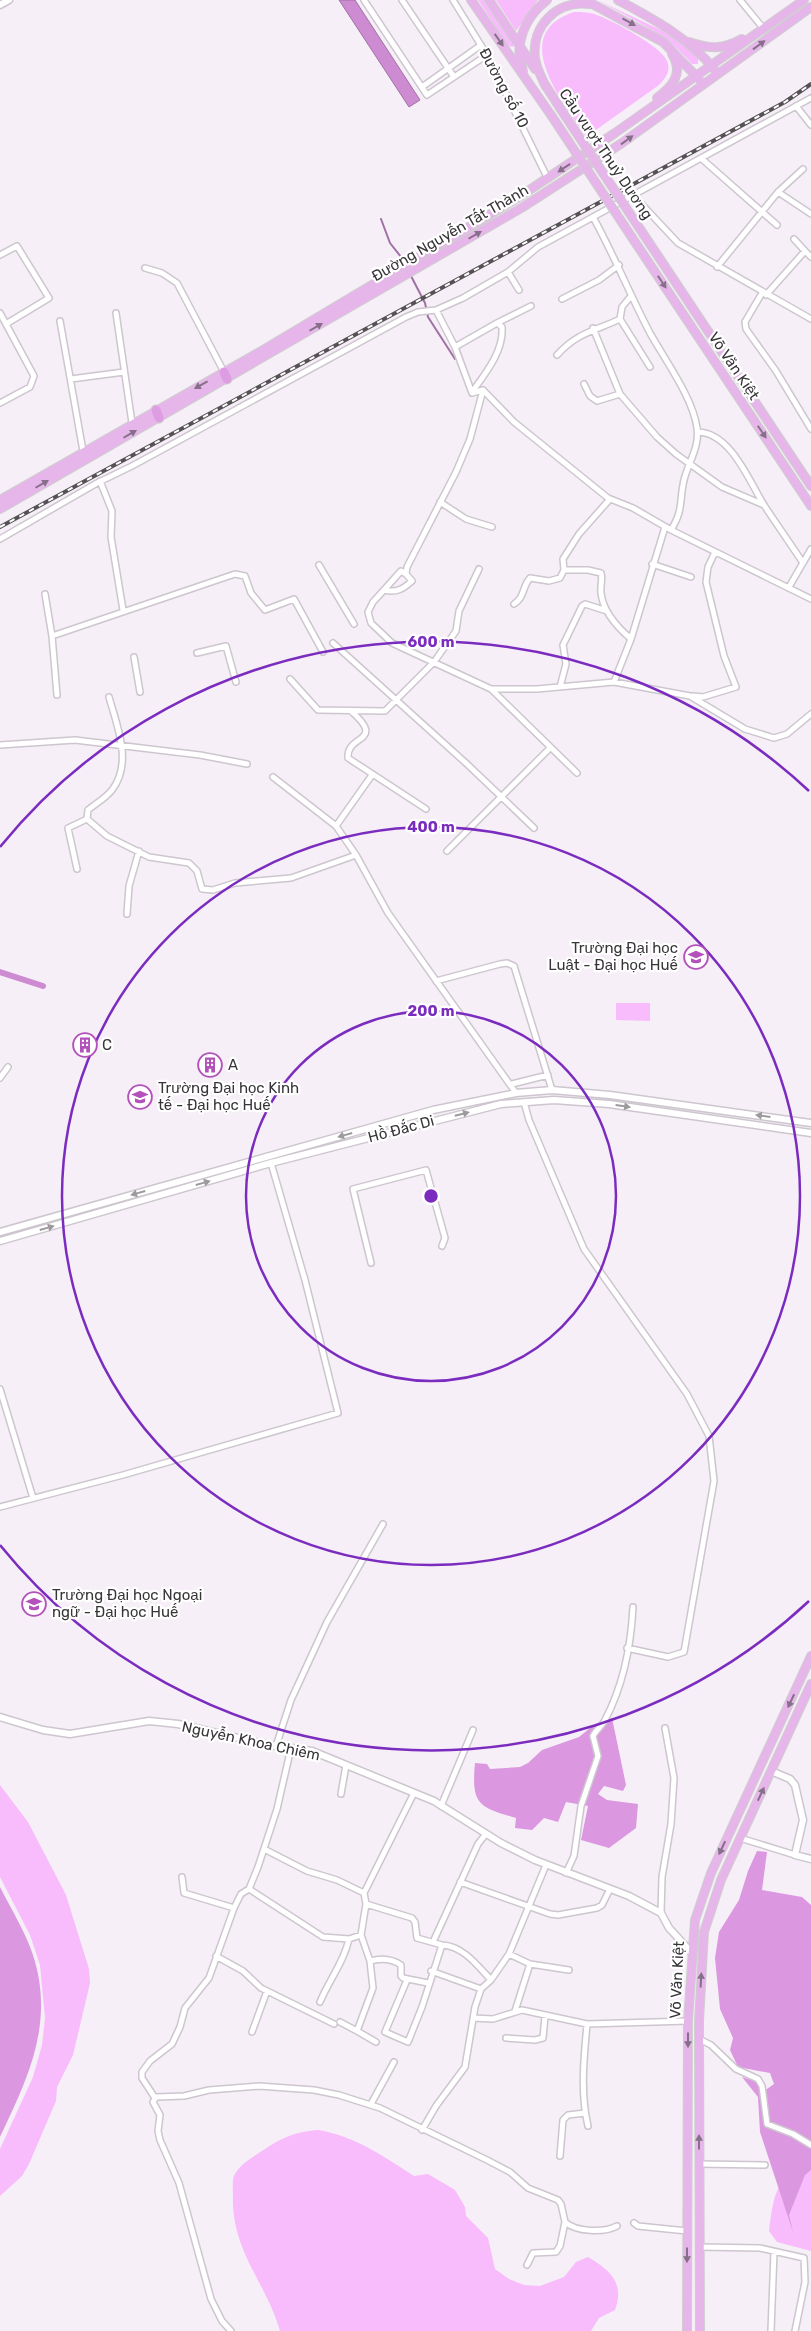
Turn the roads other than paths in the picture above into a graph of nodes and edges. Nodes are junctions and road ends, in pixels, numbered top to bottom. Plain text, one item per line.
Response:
1 (9, 0) edge
2 (364, 0) edge
3 (402, 0) edge
4 (453, 0) edge
5 (471, 0) edge
6 (489, 0) edge
7 (547, 0) edge
8 (585, 0) edge
9 (618, 0) edge
10 (740, 0) edge
11 (804, 0) edge
12 (0, 6) edge
13 (600, 6) junction
14 (811, 7) edge
15 (767, 26) junction
16 (686, 41) junction
17 (482, 44) junction
18 (519, 44) junction
19 (667, 46) junction
20 (487, 55) junction
21 (711, 66) junction
22 (448, 68) junction
23 (718, 74) junction
24 (697, 76) junction
25 (454, 77) junction
26 (703, 84) junction
27 (422, 87) junction
28 (546, 87) junction
29 (536, 93) junction
30 (811, 98) edge
31 (796, 106) junction
32 (811, 124) edge
33 (615, 133) junction
34 (702, 159) junction
35 (803, 169) dead end
36 (548, 179) junction
37 (778, 192) junction
38 (633, 196) junction
39 (761, 212) junction
40 (811, 214) edge
41 (593, 217) junction
42 (777, 225) dead end
43 (644, 235) joint
44 (794, 239) dead end
45 (635, 242) joint
46 (804, 251) junction
47 (0, 256) edge
48 (811, 257) edge
49 (413, 260) junction
50 (619, 265) junction
51 (717, 267) junction
52 (145, 268) dead end
53 (418, 268) junction
54 (508, 272) junction
55 (519, 290) dead end
56 (764, 294) junction
57 (631, 296) junction
58 (562, 299) dead end
59 (531, 306) dead end
60 (435, 310) junction
61 (0, 313) edge
62 (116, 313) dead end
63 (620, 318) junction
64 (811, 319) edge
65 (60, 321) dead end
66 (497, 323) junction
67 (6, 324) junction
68 (593, 328) junction
69 (455, 347) junction
70 (557, 355) dead end
71 (650, 367) dead end
72 (124, 372) junction
73 (226, 375) junction
74 (71, 379) junction
75 (584, 384) dead end
76 (483, 390) junction
77 (472, 392) junction
78 (620, 394) junction
79 (1, 401) edge
80 (157, 414) junction
81 (132, 423) junction
82 (811, 429) edge
83 (698, 432) junction
84 (83, 451) junction
85 (691, 463) junction
86 (100, 482) junction
87 (811, 486) edge
88 (610, 499) junction
89 (0, 500) edge
90 (810, 501) edge
91 (440, 502) junction
92 (764, 505) junction
93 (0, 509) edge
94 (492, 527) dead end
95 (665, 527) junction
96 (671, 530) junction
97 (0, 539) edge
98 (811, 549) edge
99 (714, 552) junction
100 (803, 562) junction
101 (319, 564) dead end
102 (652, 564) junction
103 (479, 569) dead end
104 (564, 570) junction
105 (406, 574) junction
106 (691, 577) dead end
107 (789, 587) junction
108 (384, 590) junction
109 (45, 594) dead end
110 (811, 599) edge
111 (514, 604) dead end
112 (123, 610) junction
113 (607, 610) junction
114 (354, 624) dead end
115 (52, 636) junction
116 (631, 638) junction
117 (333, 643) dead end
118 (323, 652) dead end
119 (198, 653) dead end
120 (134, 656) dead end
121 (434, 662) junction
122 (290, 679) dead end
123 (236, 682) dead end
124 (614, 682) junction
125 (560, 687) junction
126 (491, 689) junction
127 (140, 692) dead end
128 (57, 695) dead end
129 (690, 696) junction
130 (109, 697) dead end
131 (396, 702) junction
132 (351, 711) junction
133 (811, 714) edge
134 (0, 745) edge
135 (123, 746) junction
136 (550, 748) junction
137 (247, 764) dead end
138 (577, 772) dead end
139 (372, 775) junction
140 (273, 777) dead end
141 (501, 796) junction
142 (426, 809) dead end
143 (87, 819) junction
144 (336, 826) junction
145 (534, 828) dead end
146 (139, 851) junction
147 (447, 851) dead end
148 (356, 855) junction
149 (77, 869) dead end
150 (127, 914) dead end
151 (436, 981) junction
152 (8, 1067) dead end
153 (548, 1075) junction
154 (0, 1078) edge
155 (512, 1084) junction
156 (552, 1090) junction
157 (516, 1093) junction
158 (524, 1102) junction
159 (811, 1123) edge
160 (811, 1133) edge
161 (271, 1163) junction
162 (92, 1206) junction
163 (94, 1214) junction
164 (0, 1232) edge
165 (0, 1241) edge
166 (442, 1246) dead end
167 (371, 1263) dead end
168 (0, 1389) edge
169 (33, 1498) junction
170 (0, 1507) edge
171 (383, 1524) dead end
172 (633, 1607) dead end
173 (627, 1648) junction
174 (811, 1656) edge
175 (811, 1684) edge
176 (0, 1717) edge
177 (665, 1728) dead end
178 (473, 1730) dead end
179 (276, 1746) junction
180 (291, 1748) junction
181 (346, 1766) junction
182 (760, 1766) junction
183 (771, 1771) junction
184 (414, 1793) junction
185 (340, 1794) dead end
186 (441, 1806) junction
187 (485, 1835) junction
188 (740, 1838) junction
189 (264, 1849) junction
190 (795, 1855) junction
191 (811, 1859) edge
192 (546, 1865) junction
193 (566, 1873) junction
194 (182, 1877) dead end
195 (460, 1882) junction
196 (249, 1889) junction
197 (610, 1889) junction
198 (364, 1893) junction
199 (366, 1904) junction
200 (527, 1907) junction
201 (234, 1908) junction
202 (661, 1913) junction
203 (361, 1935) junction
204 (349, 1939) junction
205 (433, 1942) junction
206 (442, 1945) junction
207 (691, 1952) junction
208 (703, 1952) junction
209 (509, 1954) junction
210 (216, 1956) junction
211 (370, 1962) junction
212 (530, 1964) junction
213 (569, 1970) dead end
214 (432, 1971) junction
215 (407, 1980) junction
216 (491, 1980) junction
217 (428, 1984) junction
218 (481, 1990) junction
219 (266, 1991) junction
220 (320, 2002) dead end
221 (515, 2011) junction
222 (545, 2016) junction
223 (473, 2018) junction
224 (688, 2021) junction
225 (340, 2022) dead end
226 (334, 2024) dead end
227 (586, 2024) junction
228 (357, 2031) junction
229 (252, 2032) dead end
230 (506, 2038) dead end
231 (699, 2039) junction
232 (376, 2042) dead end
233 (394, 2062) dead end
234 (155, 2098) junction
235 (371, 2104) junction
236 (585, 2113) junction
237 (588, 2126) dead end
238 (422, 2130) junction
239 (811, 2145) edge
240 (560, 2156) dead end
241 (699, 2164) junction
242 (765, 2165) dead end
243 (687, 2200) junction
244 (700, 2200) junction
245 (565, 2222) junction
246 (634, 2223) dead end
247 (617, 2226) dead end
248 (687, 2231) junction
249 (700, 2247) junction
250 (774, 2252) junction
251 (527, 2265) dead end
252 (231, 2331) edge
253 (687, 2331) edge
254 (700, 2331) edge
255 (771, 2331) edge
256 (795, 2331) edge

1 - 12 street
2 - 27 street
3 - 22 street
4 - 17 street, Đường số 10
5 -> 29 main road
6 - 18 main road
7 - 18 main road
8 - 13 main road
9 - 16 main road
10 - 15 street
11 - 15 main road, Đường Nguyễn Tất Thành
13 -> 19 main road
13 - 28 main road
23 -> 14 main road, Đường Nguyễn Tất Thành
15 - 16 main road
15 - 21 main road, Đường Nguyễn Tất Thành
16 - 21 main road
17 - 20 street, Đường số 10
17 - 22 street
18 - 28 main road
18 - 29 main road
19 - 24 main road
19 - 33 main road
20 - 25 street
20 - 36 street, Đường số 10
21 - 23 main road
21 - 24 main road, Đường Nguyễn Tất Thành
22 - 25 street
22 - 27 street
23 - 26 main road, Đường Nguyễn Tất Thành
24 - 26 main road
24 - 33 main road, Đường Nguyễn Tất Thành
25 - 27 street
53 -> 26 main road, Đường Nguyễn Tất Thành
28 - 43 main road, Cầu vượt Thuỷ Dương, bridge
29 - 45 main road, Cầu vượt Thuỷ Dương, bridge
30 - 31 street
31 - 32 street
31 - 34 street
33 -> 36 main road, Đường Nguyễn Tất Thành
34 - 38 street
34 - 39 street
35 - 37 street
36 - 49 main road, Đường Nguyễn Tất Thành
37 - 39 street
37 - 40 street
38 - 41 street
38 - 51 street
39 - 42 street
39 - 51 street
41 - 50 street
41 - 54 street
43 - 87 main road, Võ Văn Kiệt
44 - 46 street
45 -> 90 main road, Võ Văn Kiệt
46 - 48 street
46 - 56 street
47 - 67 street
49 - 53 main road
49 - 73 main road, Đường Nguyễn Tất Thành
50 - 57 street
50 - 58 street
51 - 56 street
52 - 73 street
73 -> 53 main road, Đường Nguyễn Tất Thành
54 - 55 street
54 - 60 street
56 - 64 street
56 - 82 street
57 - 63 street
57 - 83 street
59 - 66 street
60 - 69 street
60 - 86 street
61 - 67 street
62 - 72 street
63 - 68 street
63 - 71 street
65 - 74 street
66 - 69 street
66 - 77 street
67 - 79 street
68 - 70 street
68 - 78 street
69 - 77 street
72 - 74 street
72 - 81 street
73 - 80 main road, Đường Nguyễn Tất Thành
74 - 84 street
75 - 78 street
76 - 77 street
76 - 88 street
76 - 91 street
78 - 85 street
80 - 81 main road, Đường Nguyễn Tất Thành
93 -> 80 main road, Đường Nguyễn Tất Thành
81 - 84 main road, Đường Nguyễn Tất Thành
83 - 85 street
83 - 92 street
84 - 89 main road, Đường Nguyễn Tất Thành
85 - 92 street
85 - 96 street
86 - 97 street
86 - 112 street
88 - 95 street
88 - 104 street
91 - 94 street
91 - 105 street
92 - 100 street
95 - 96 street
95 - 102 street
96 - 99 street
98 - 100 street
99 - 107 street
99 - 129 street
100 - 107 street
101 - 114 street
102 - 106 street
102 - 116 street
103 - 121 street
104 - 111 street
104 - 113 street
105 - 108 street
105 - 108 street
107 - 110 street
108 - 121 street
109 - 115 street
112 - 115 street
112 - 118 street
113 - 116 street
113 - 125 street
115 - 128 street
116 - 124 street
117 - 131 street
119 - 123 street
120 - 127 street
121 - 126 street
121 - 131 street
122 - 132 street
124 - 125 street
124 - 129 street
125 - 126 street
126 - 136 street
129 - 133 street
130 - 135 street
131 - 132 street
131 - 141 street
132 - 139 street
134 - 135 street
135 - 137 street
135 - 143 street
136 - 138 street
136 - 141 street
139 - 142 street
139 - 144 street
140 - 144 street
141 - 145 street
141 - 147 street
143 - 146 street
143 - 149 street
144 - 148 street
146 - 148 street
146 - 150 street
148 - 151 street
151 - 153 street
151 - 155 street
152 - 154 street
153 - 155 street
153 - 156 street
155 - 157 street
156 - 157 street, Hồ Đắc Di
159 -> 156 street, Hồ Đắc Di
157 -> 162 street, Hồ Đắc Di
158 -> 160 street, Hồ Đắc Di
161 -> 158 street, Hồ Đắc Di
158 - 173 street
163 -> 161 street, Hồ Đắc Di
161 - 169 street
162 - 163 street
162 - 164 street, Hồ Đắc Di
165 -> 163 street, Hồ Đắc Di
166 - 167 street
168 - 169 street
169 - 170 street
171 - 179 street
172 - 173 street
173 - 193 street
174 -> 182 main road, Võ Văn Kiệt
175 - 183 main road, Võ Văn Kiệt
176 - 179 street, Nguyễn Khoa Chiêm
177 - 202 street
178 - 186 street
179 - 180 street, Nguyễn Khoa Chiêm
180 - 181 street, Nguyễn Khoa Chiêm
180 - 189 street
181 - 184 street, Nguyễn Khoa Chiêm
181 - 185 street
182 - 183 main road
182 -> 207 main road, Võ Văn Kiệt
188 -> 183 main road, Võ Văn Kiệt
183 - 190 street
184 - 186 street, Nguyễn Khoa Chiêm
184 - 198 street
186 - 187 street, Nguyễn Khoa Chiêm
187 - 192 street, Nguyễn Khoa Chiêm
187 - 195 street
188 - 190 street
188 - 208 main road, Võ Văn Kiệt
189 - 196 street
189 - 198 street
190 - 191 street
192 - 193 street, Nguyễn Khoa Chiêm
192 - 200 street
193 - 197 street, Nguyễn Khoa Chiêm
194 - 201 street
195 - 200 street
195 - 205 street
196 - 201 street
196 - 204 street
197 - 200 street
197 - 202 street, Nguyễn Khoa Chiêm
198 - 199 street
199 - 203 street
199 - 205 street
200 - 209 street
201 - 210 street
202 - 207 street
203 - 204 street
203 - 211 street
204 - 220 street
205 - 206 street
206 - 214 street
206 - 216 street
207 - 208 main road
207 - 224 main road, Võ Văn Kiệt
231 -> 208 main road, Võ Văn Kiệt
209 - 212 street
209 - 216 street
210 - 219 street
210 - 234 street
211 - 215 street
211 - 228 street
212 - 213 street
212 - 221 street
214 - 217 street
214 - 218 street
215 - 217 street
215 - 217 street
216 - 218 street
218 - 223 street
219 - 226 street
219 - 229 street
221 - 222 street
221 - 223 street
222 - 227 street
222 - 230 street
223 - 238 street
224 - 227 street
224 -> 243 main road, Võ Văn Kiệt
225 - 228 street
227 - 236 street
228 - 232 street
231 - 239 street
241 -> 231 main road, Võ Văn Kiệt
233 - 235 street
234 - 235 street
234 - 252 street
235 - 238 street
236 - 237 street
236 - 240 street
238 - 245 street
241 - 242 street
241 - 244 main road, Võ Văn Kiệt
243 - 244 main road
243 - 248 main road, Võ Văn Kiệt
244 - 249 main road, Võ Văn Kiệt
245 - 247 street
245 - 251 street
246 - 248 street
248 -> 253 main road, Võ Văn Kiệt
249 - 250 street
249 - 254 main road, Võ Văn Kiệt
250 - 255 street
250 - 256 street

